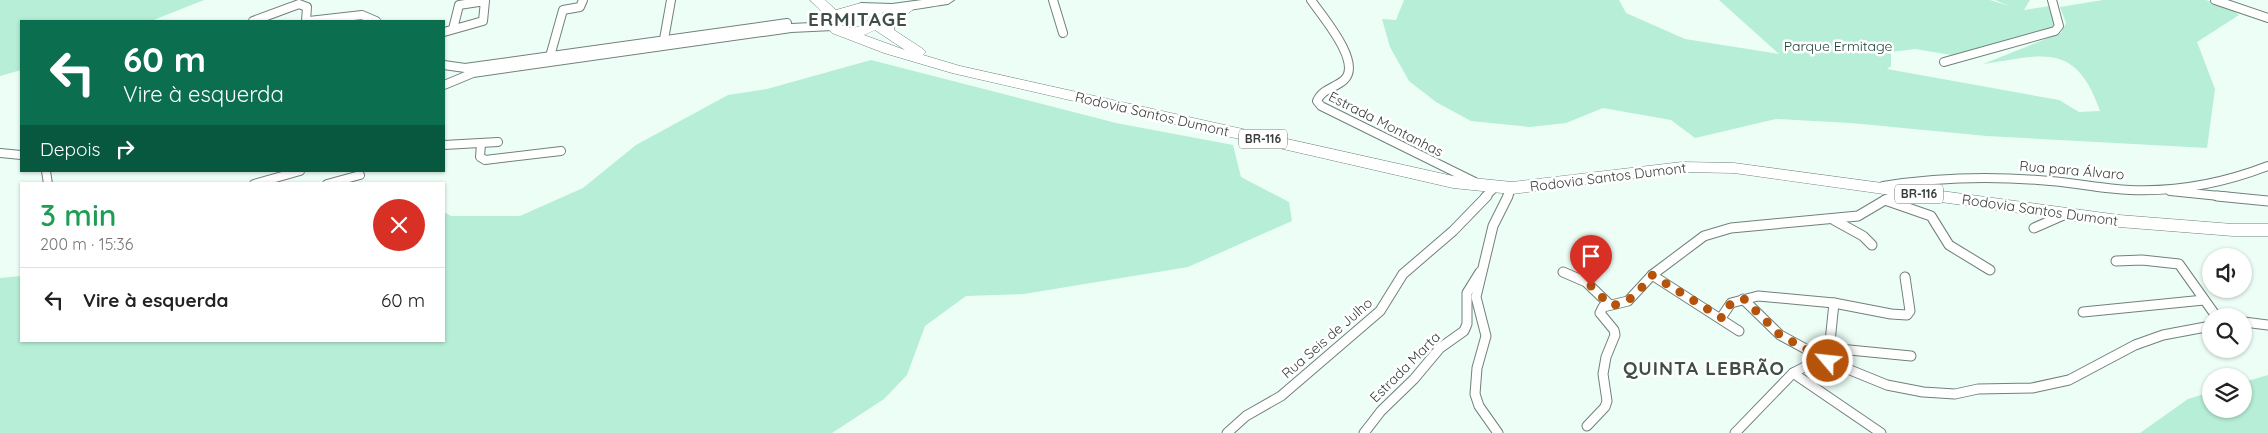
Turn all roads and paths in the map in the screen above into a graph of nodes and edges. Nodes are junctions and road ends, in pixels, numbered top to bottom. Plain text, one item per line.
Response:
1 (564, 0) edge
2 (583, 0) edge
3 (671, 0) edge
4 (817, 0) edge
5 (847, 0) edge
6 (948, 0) edge
7 (1053, 0) edge
8 (1311, 0) edge
9 (2052, 0) edge
10 (2215, 0) edge
11 (909, 6) junction
12 (861, 7) junction
13 (562, 10) junction
14 (2268, 18) edge
15 (256, 20) edge
16 (307, 20) edge
17 (316, 20) edge
18 (374, 20) edge
19 (833, 21) junction
20 (879, 25) junction
21 (453, 29) junction
22 (445, 32) edge
23 (848, 32) junction
24 (1063, 33) dead end
25 (664, 43) junction
26 (549, 59) junction
27 (1944, 62) dead end
28 (445, 65) edge
29 (454, 67) junction
30 (957, 70) junction
31 (447, 83) edge
32 (498, 142) dead end
33 (481, 144) junction
34 (445, 145) edge
35 (561, 151) dead end
36 (0, 154) edge
37 (20, 155) edge
38 (2268, 166) edge
39 (297, 172) edge
40 (360, 175) dead end
41 (266, 182) edge
42 (334, 182) edge
43 (1496, 187) junction
44 (1872, 188) junction
45 (2150, 189) junction
46 (1908, 192) junction
47 (1885, 200) junction
48 (2268, 201) edge
49 (2066, 214) junction
50 (1834, 220) junction
51 (2034, 228) dead end
52 (2268, 230) edge
53 (1872, 245) dead end
54 (2116, 261) dead end
55 (1483, 267) junction
56 (1990, 270) dead end
57 (1563, 272) dead end
58 (1652, 275) junction
59 (1905, 277) dead end
60 (1744, 299) junction
61 (2204, 300) junction
62 (1834, 303) junction
63 (1610, 305) junction
64 (2210, 308) edge
65 (2083, 312) dead end
66 (1722, 318) junction
67 (2252, 323) edge
68 (2268, 325) edge
69 (2202, 328) edge
70 (1739, 331) dead end
71 (1829, 348) junction
72 (1911, 356) dead end
73 (1828, 361) junction
74 (1793, 373) junction
75 (1587, 426) dead end
76 (1227, 433) edge
77 (1364, 433) edge
78 (1498, 433) edge
79 (1735, 433) edge
80 (1881, 433) edge

1 - 13 street
2 - 13 street
3 - 25 street
4 - 19 highway, BR-116
5 - 12 highway, BR-116
6 - 11 main road
7 - 24 street
8 - 43 street, Estrada Montanhas
9 - 27 street
10 - 14 street
11 - 12 main road
11 - 20 highway
12 - 19 highway
12 - 20 highway, BR-116
13 - 26 street
15 - 16 street
17 - 18 street
19 - 23 highway, BR-116
19 - 25 street
20 - 23 highway
20 - 30 highway, BR-116
21 - 21 street
21 - 22 street
23 - 30 highway, BR-116
25 - 26 street
26 - 29 street
26 - 31 street
28 - 29 street
29 - 31 street
30 - 43 highway, Rodovia Santos Dumont / BR-116
32 - 33 street
33 - 34 street
33 - 35 street
36 - 37 street
38 - 45 street, Rua para Álvaro
39 - 41 street
40 - 42 street
43 - 44 highway, Rodovia Santos Dumont / BR-116
43 - 55 street
43 - 76 street, Rua Seis de Julho
44 - 45 street, Rua para Álvaro
44 - 46 highway, Rodovia Santos Dumont / BR-116
45 - 48 street
46 - 47 street
46 - 49 highway, Rodovia Santos Dumont / BR-116
47 - 50 street
47 - 56 street
49 - 51 street
49 - 52 highway, Rodovia Santos Dumont / BR-116
50 - 53 street
50 - 58 street
54 - 61 street
55 - 77 street, Estrada Marta
55 - 78 street
57 - 63 street
58 - 63 street
58 - 66 street
59 - 62 street
60 - 62 street
60 - 66 street
60 - 73 street
61 - 64 street
61 - 65 street
62 - 71 street
63 - 75 street
66 - 70 street
67 - 68 street
69 - 73 street
71 - 72 street
71 - 73 street
73 - 74 street
74 - 79 street
74 - 80 street

